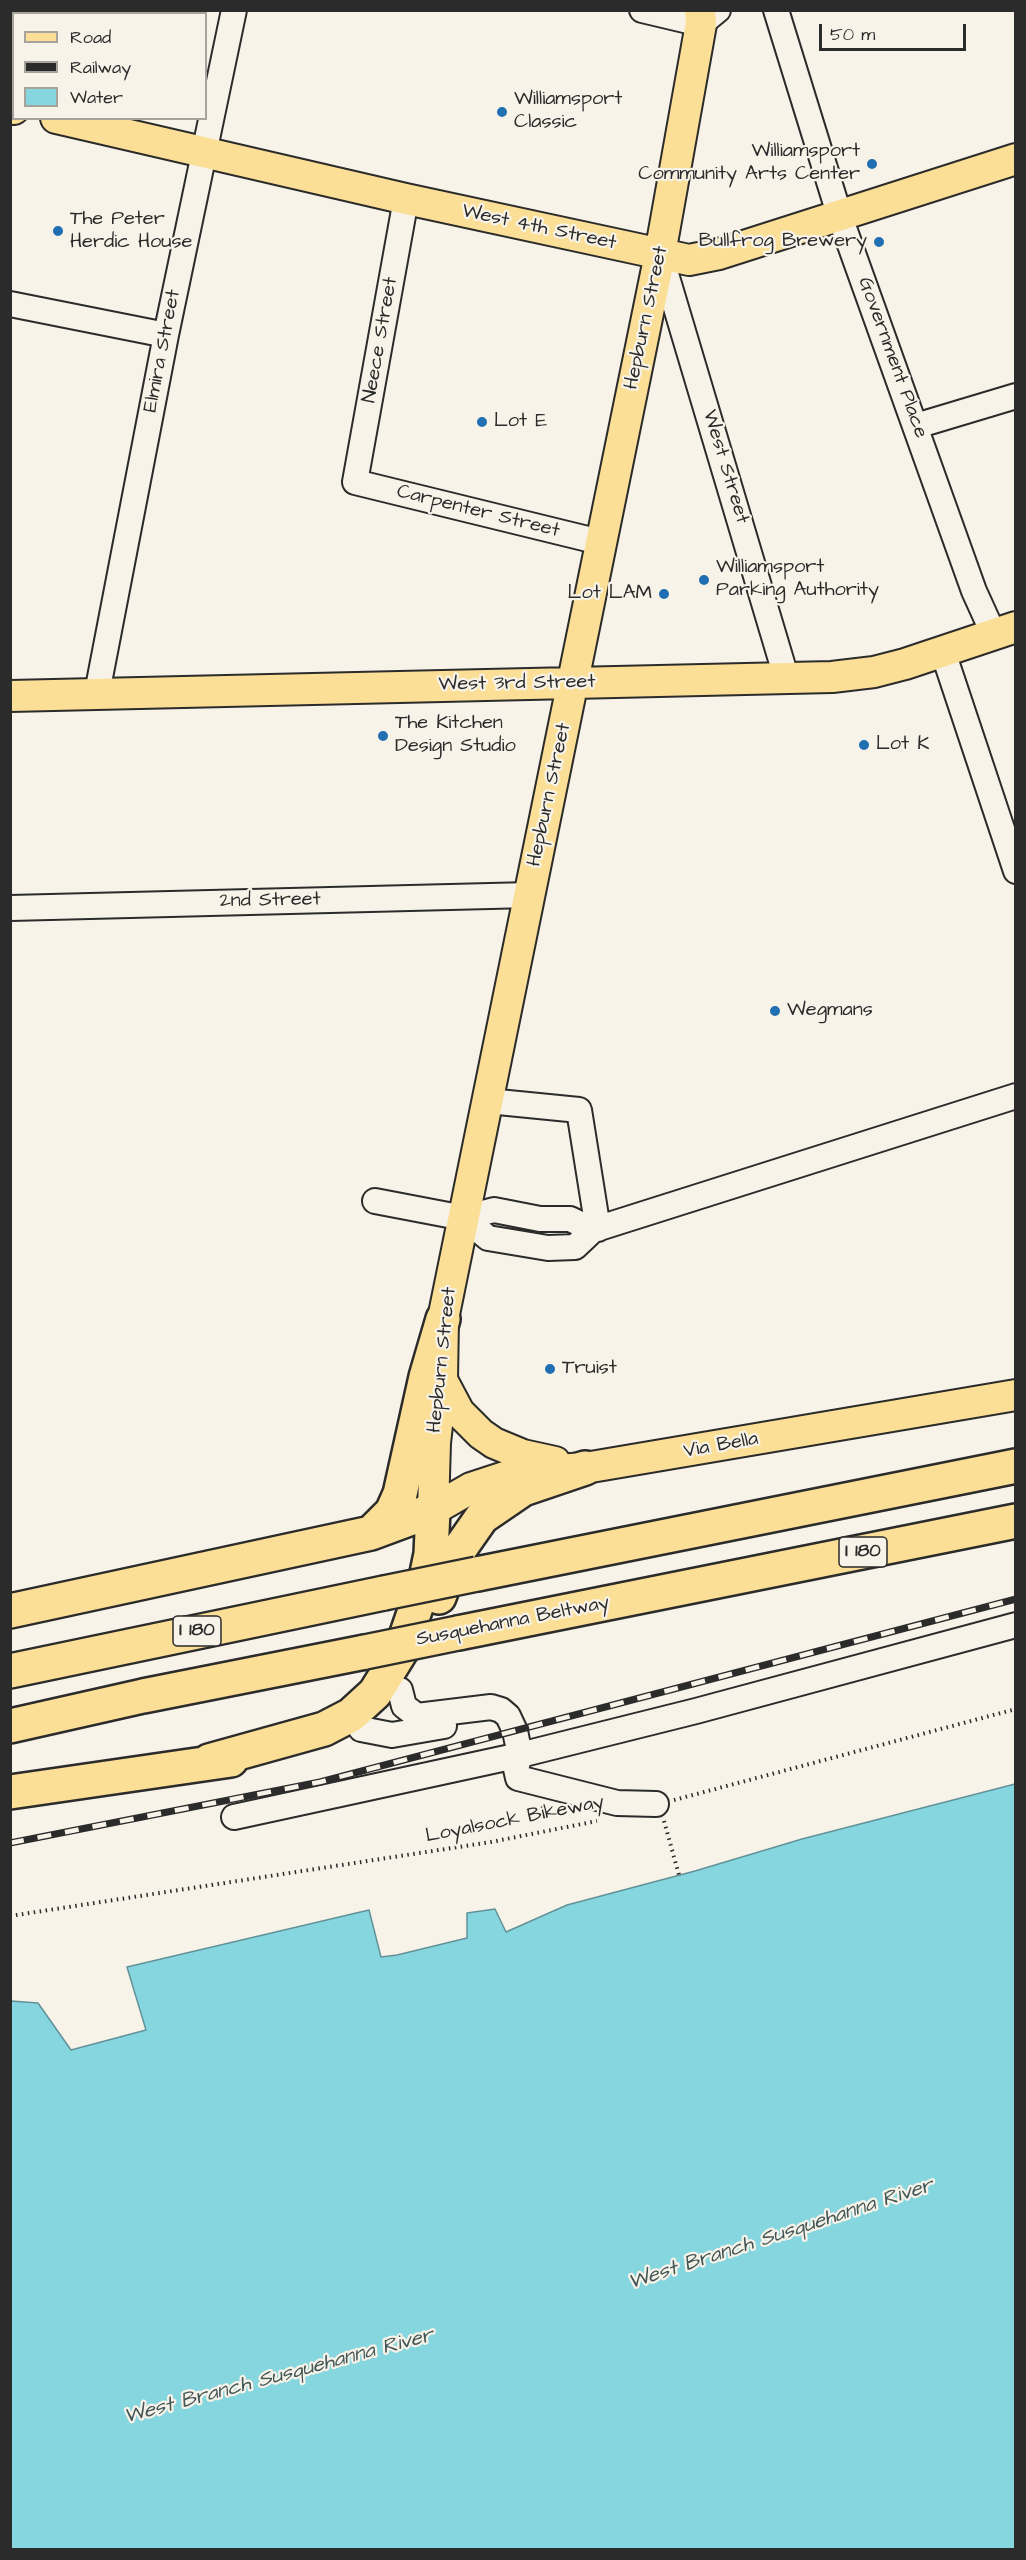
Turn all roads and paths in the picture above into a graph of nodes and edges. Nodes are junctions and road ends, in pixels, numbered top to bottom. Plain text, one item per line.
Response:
1 (234, 10) edge
2 (642, 10) edge
3 (776, 10) edge
4 (706, 15) edge
5 (65, 120) edge
6 (205, 152) junction
7 (1016, 159) edge
8 (406, 199) junction
9 (840, 217) junction
10 (660, 254) junction
11 (10, 304) edge
12 (166, 335) junction
13 (1016, 396) edge
14 (916, 426) junction
15 (355, 482) joint
16 (600, 542) junction
17 (1005, 631) edge
18 (943, 652) junction
19 (788, 680) junction
20 (573, 684) junction
21 (97, 693) junction
22 (10, 696) edge
23 (1016, 871) edge
24 (530, 895) junction
25 (10, 908) edge
26 (1016, 1096) edge
27 (488, 1101) junction
28 (375, 1200) dead end
29 (464, 1218) junction
30 (595, 1230) junction
31 (443, 1319) junction
32 (442, 1380) junction
33 (1016, 1395) edge
34 (1016, 1466) edge
35 (585, 1468) junction
36 (433, 1510) junction
37 (1016, 1521) edge
38 (371, 1533) junction
39 (10, 1611) edge
40 (1016, 1625) edge
41 (10, 1671) edge
42 (400, 1690) junction
43 (1016, 1709) edge
44 (508, 1716) junction
45 (10, 1726) edge
46 (361, 1729) junction
47 (520, 1755) junction
48 (209, 1761) junction
49 (10, 1792) edge
50 (656, 1804) junction
51 (234, 1817) dead end
52 (600, 1820) dead end
53 (680, 1875) dead end
54 (10, 1916) edge

1 - 6 street, Elmira Street
2 - 4 street
3 - 9 street, Government Place
4 - 10 main road, Hepburn Street
5 - 6 main road, West 4th Street
6 - 8 main road, West 4th Street
6 - 12 street, Elmira Street
7 - 9 main road, West 4th Street
8 - 10 main road, West 4th Street
8 - 15 street, Neece Street
9 - 10 main road, West 4th Street
9 - 14 street, Government Place
10 - 16 main road, Hepburn Street
10 - 19 street, West Street
11 - 12 street
12 - 21 street, Elmira Street
13 - 14 street
14 - 17 street, Government Place
15 - 16 street, Carpenter Street
16 - 20 main road, Hepburn Street
17 - 18 main road, West 3rd Street
18 - 19 main road, West 3rd Street
18 - 23 street
19 - 20 main road, West 3rd Street
20 - 21 main road, West 3rd Street
20 - 24 main road, Hepburn Street
21 - 22 main road, West 3rd Street
24 - 25 street, 2nd Street
24 - 27 main road, Hepburn Street
26 - 30 street
27 - 29 main road, Hepburn Street
27 - 30 street
28 - 29 street
29 - 30 street
29 - 31 main road, Hepburn Street
31 - 32 main road, Hepburn Street
31 - 38 highway
32 - 35 main road
32 - 36 main road, Hepburn Street
33 - 35 main road, Via Bella
34 - 41 highway, I 180, bridge
35 - 36 main road, Via Bella
35 - 42 highway
36 - 38 highway
36 - 48 highway
37 - 45 highway, Susquehanna Beltway / I 180, bridge
38 - 39 highway
40 - 47 street
42 - 44 street
42 - 46 highway
43 - 50 path
44 - 46 street
44 - 47 street
46 - 48 highway
47 - 50 street
47 - 51 street
48 - 49 highway
50 - 53 path
52 - 54 path, Loyalsock Bikeway

